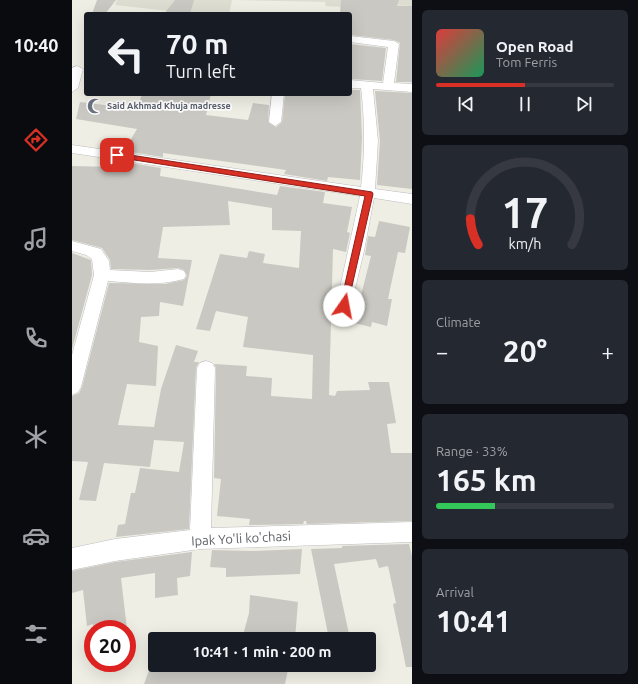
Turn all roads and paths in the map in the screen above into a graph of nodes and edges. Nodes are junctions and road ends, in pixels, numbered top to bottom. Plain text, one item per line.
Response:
1 (352, 39) edge
2 (78, 69) edge
3 (352, 84) edge
4 (367, 85) junction
5 (388, 87) junction
6 (72, 88) edge
7 (412, 88) edge
8 (278, 96) edge
9 (275, 122) dead end
10 (72, 149) edge
11 (369, 194) junction
12 (412, 199) edge
13 (72, 246) edge
14 (102, 274) junction
15 (178, 276) dead end
16 (344, 306) dead end
17 (206, 368) dead end
18 (72, 387) edge
19 (412, 532) edge
20 (200, 539) junction
21 (72, 559) edge

1 - 5 street
2 - 6 street
3 - 4 street
4 - 5 street
4 - 11 street
5 - 7 street
8 - 9 street
10 - 11 street
11 - 12 street
11 - 16 street
13 - 14 street
14 - 15 street
14 - 18 street
17 - 20 street
19 - 20 street, Ipak Yo'li ko'chasi
20 - 21 street, Ipak Yo'li ko'chasi

